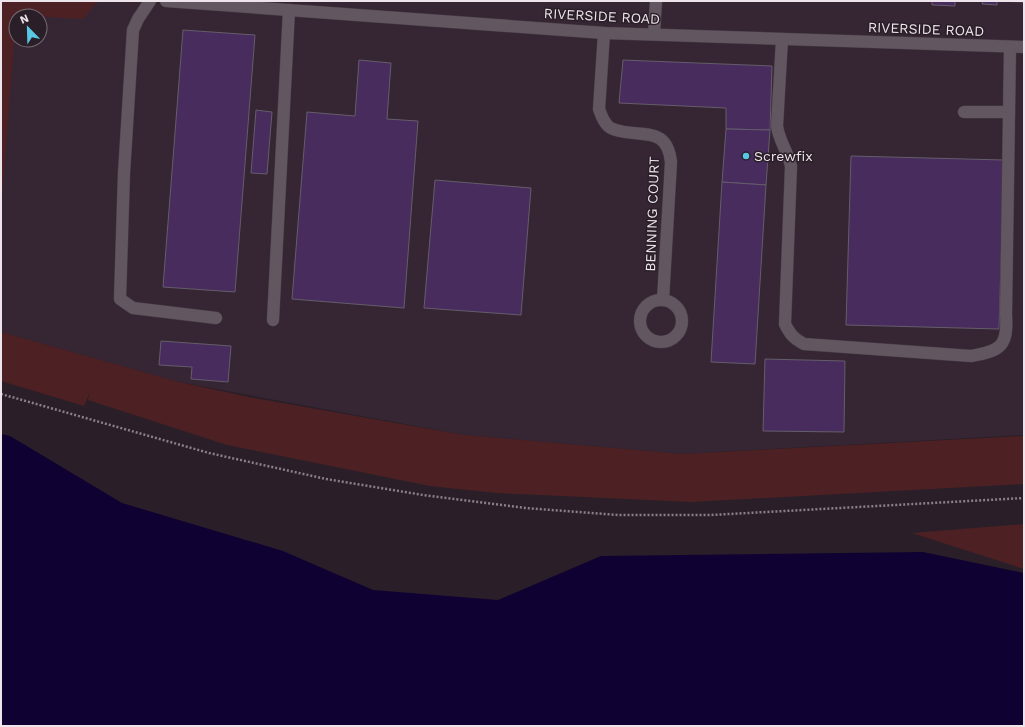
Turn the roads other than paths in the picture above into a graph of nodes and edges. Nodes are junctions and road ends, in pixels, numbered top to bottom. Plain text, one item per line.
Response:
1 (150, 1) edge
2 (166, 1) edge
3 (656, 1) edge
4 (180, 2) edge
5 (224, 3) edge
6 (322, 7) edge
7 (289, 10) junction
8 (604, 32) junction
9 (654, 34) junction
10 (782, 39) junction
11 (1024, 46) edge
12 (1010, 47) junction
13 (964, 112) dead end
14 (1010, 112) junction
15 (663, 300) dead end
16 (216, 318) dead end
17 (273, 320) dead end

1 - 16 street
2 - 4 street, RIVERSIDE ROAD
3 - 9 street
4 - 5 street, RIVERSIDE ROAD
5 - 7 street, RIVERSIDE ROAD
6 - 7 street, RIVERSIDE ROAD
6 - 8 street, RIVERSIDE ROAD
7 - 17 street
8 - 9 street, RIVERSIDE ROAD
8 - 15 street, BENNING COURT
9 - 10 street, RIVERSIDE ROAD
10 - 12 street, RIVERSIDE ROAD
10 - 14 street
11 - 12 street, RIVERSIDE ROAD
12 - 14 street
13 - 14 street

